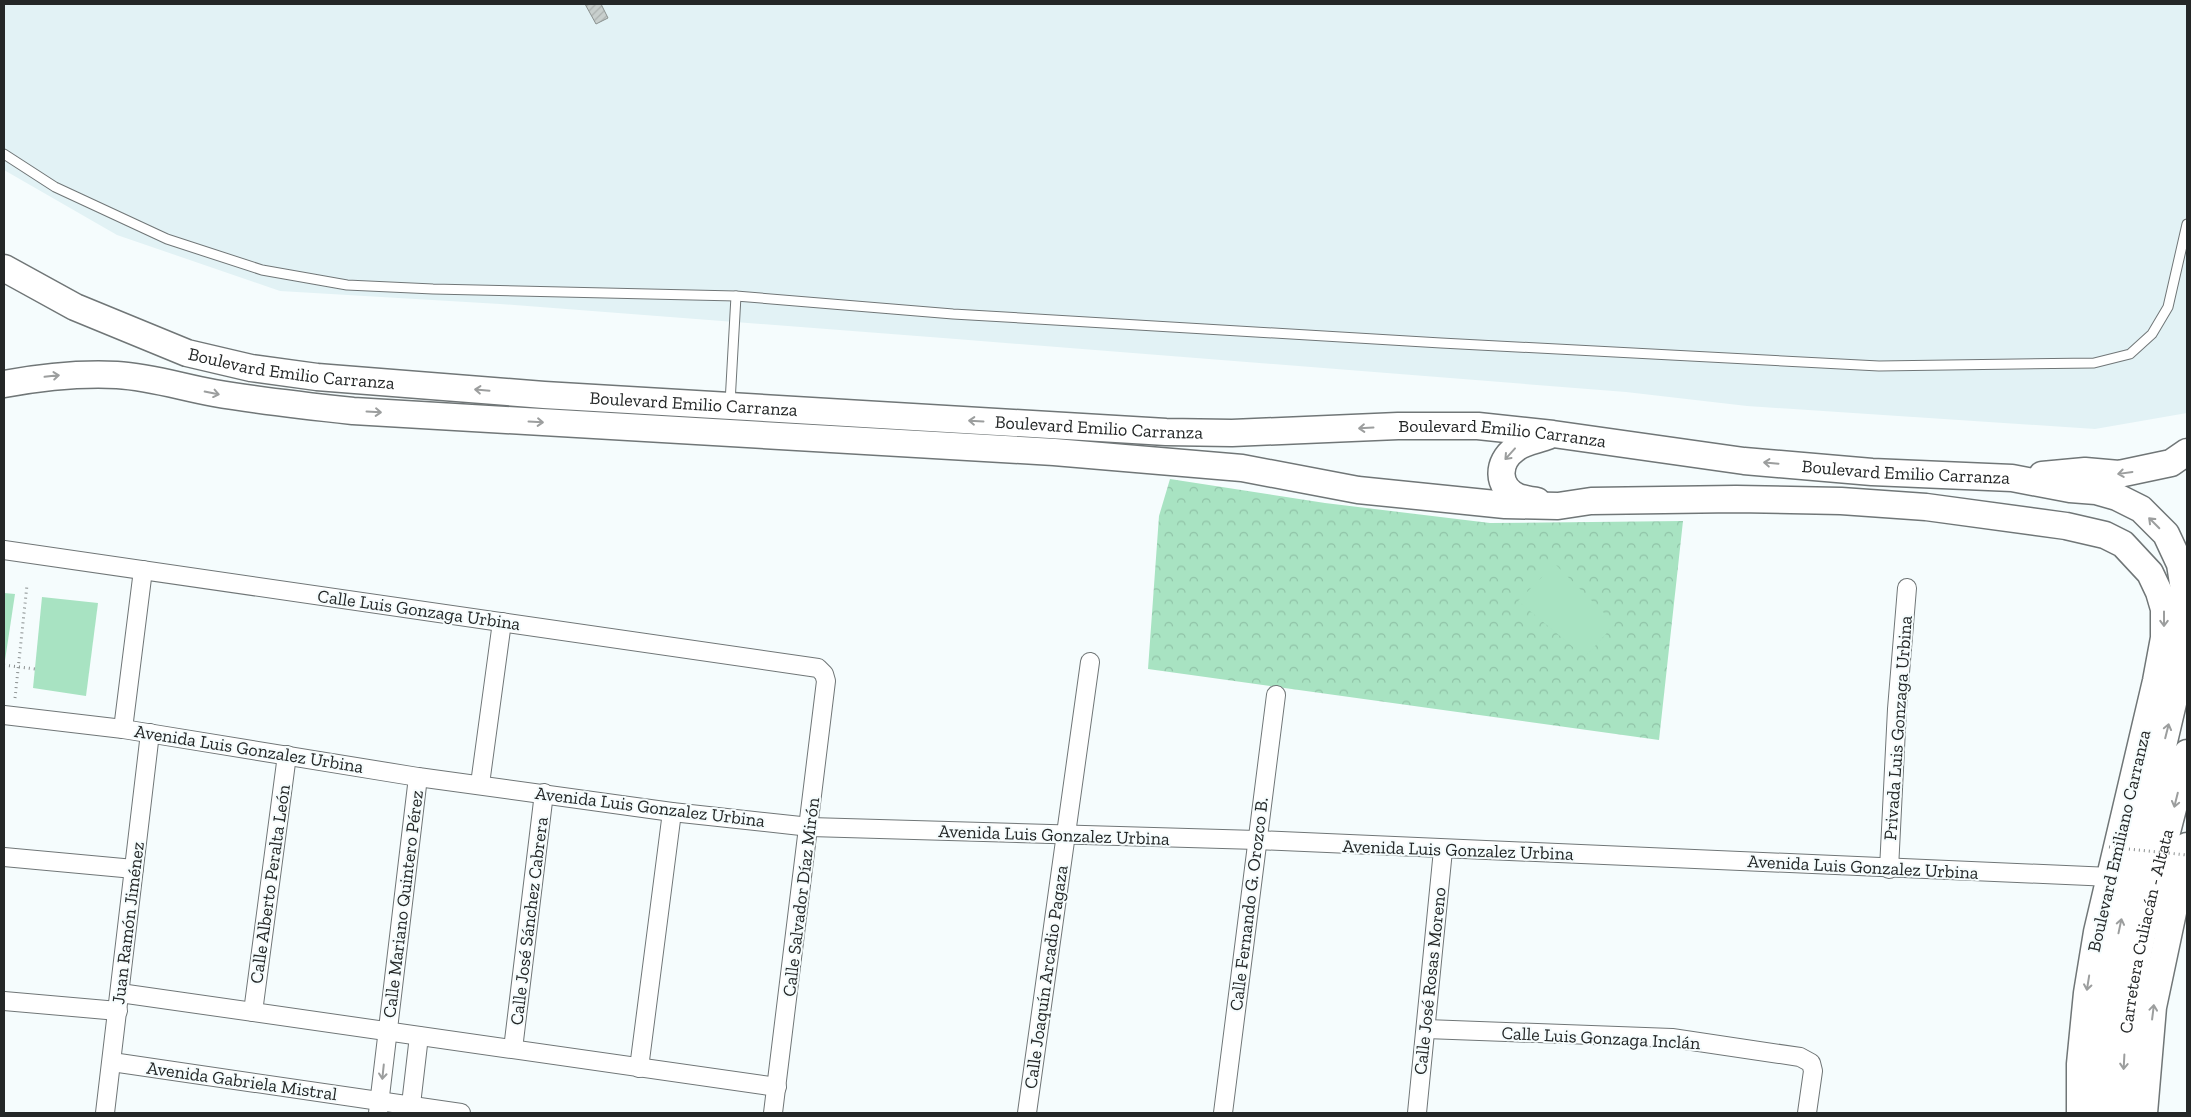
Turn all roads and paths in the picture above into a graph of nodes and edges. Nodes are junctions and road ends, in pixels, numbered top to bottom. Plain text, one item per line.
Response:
1 (4, 154) edge
2 (2187, 224) edge
3 (4, 268) edge
4 (736, 296) junction
5 (4, 384) edge
6 (728, 420) junction
7 (1554, 434) junction
8 (2187, 452) edge
9 (2012, 478) junction
10 (1558, 506) junction
11 (4, 550) edge
12 (143, 570) junction
13 (2150, 573) joint
14 (27, 585) dead end
15 (1907, 588) dead end
16 (502, 622) junction
17 (1090, 662) dead end
18 (4, 665) edge
19 (18, 666) junction
20 (35, 669) dead end
21 (826, 680) joint
22 (1276, 694) dead end
23 (8, 716) edge
24 (123, 729) junction
25 (150, 733) junction
26 (2187, 753) edge
27 (287, 755) junction
28 (418, 776) junction
29 (480, 784) junction
30 (544, 793) junction
31 (672, 812) junction
32 (810, 827) junction
33 (1065, 836) junction
34 (1257, 840) junction
35 (2187, 846) edge
36 (2108, 847) dead end
37 (1443, 850) junction
38 (2187, 855) edge
39 (4, 857) edge
40 (134, 869) junction
41 (1889, 869) junction
42 (2110, 877) junction
43 (120, 993) junction
44 (4, 1001) edge
45 (118, 1011) junction
46 (253, 1012) junction
47 (1426, 1029) junction
48 (388, 1031) junction
49 (420, 1036) junction
50 (513, 1049) junction
51 (112, 1062) junction
52 (639, 1068) junction
53 (776, 1087) junction
54 (379, 1107) edge
55 (411, 1110) edge
56 (106, 1113) edge
57 (461, 1113) edge
58 (773, 1113) edge
59 (1027, 1113) edge
60 (1223, 1113) edge
61 (1417, 1113) edge
62 (1806, 1113) edge
63 (2080, 1113) edge
64 (2102, 1113) edge
65 (2122, 1113) edge
66 (2144, 1113) edge

1 - 4 lane
2 - 4 lane
6 -> 3 street, Boulevard Emilio Carranza
4 - 6 lane
5 -> 6 street, Boulevard Emilio Carranza
7 -> 6 street, Boulevard Emilio Carranza
6 - 10 street, Boulevard Emilio Carranza
9 -> 7 street, Boulevard Emilio Carranza
7 -> 10 street
8 -> 9 street
64 -> 9 street, Boulevard Emilio Carranza
10 - 13 street, Boulevard Emilio Carranza
11 - 12 street, Calle Luis Gonzaga Urbina
12 - 16 street, Calle Luis Gonzaga Urbina
12 - 24 street
13 -> 42 street, Boulevard Emiliano Carranza
14 - 19 path
15 - 41 street, Privada Luis Gonzaga Urbina
16 - 21 street, Calle Luis Gonzaga Urbina
16 - 29 street
17 - 33 street, Calle Joaquín Arcadio Pagaza
18 - 19 path
19 - 20 path
19 - 23 path
21 - 32 street, Calle Salvador Díaz Mirón
22 - 34 street, Calle Fernando G. Orozco B.
23 - 24 street, Avenida Luis Gonzalez Urbina
24 - 25 street, Avenida Luis Gonzalez Urbina
25 - 27 street, Avenida Luis Gonzalez Urbina
25 - 40 street, Juan Ramón Jiménez
26 -> 65 street, Carretera Culiacán - Altata
27 - 28 street, Avenida Luis Gonzalez Urbina
27 - 46 street, Calle Alberto Peralta León
28 - 29 street, Avenida Luis Gonzalez Urbina
28 - 48 street, Calle Mariano Quintero Pérez
29 - 30 street, Avenida Luis Gonzalez Urbina
30 - 31 street, Avenida Luis Gonzalez Urbina
30 - 50 street, Calle José Sánchez Cabrera
31 - 32 street, Avenida Luis Gonzalez Urbina
31 - 52 street
32 - 33 street, Avenida Luis Gonzalez Urbina
32 - 53 street, Calle Salvador Díaz Mirón
33 - 34 street, Avenida Luis Gonzalez Urbina
33 - 59 street, Calle Joaquín Arcadio Pagaza
34 - 37 street, Avenida Luis Gonzalez Urbina
34 - 60 street, Calle Fernando G. Orozco B.
66 -> 35 street, Carretera Culiacán - Altata
36 - 38 path, bridge
37 - 41 street, Avenida Luis Gonzalez Urbina
37 - 47 street, Calle José Rosas Moreno
39 - 40 street
40 - 43 street, Juan Ramón Jiménez
41 - 42 street, Avenida Luis Gonzalez Urbina
42 -> 63 street, Boulevard Emiliano Carranza
43 - 45 street, Juan Ramón Jiménez
43 - 46 street
44 - 45 street
45 - 51 street, Juan Ramón Jiménez
46 - 48 street
47 - 61 street, Calle José Rosas Moreno
47 - 62 street, Calle Luis Gonzaga Inclán
48 - 49 street
48 -> 54 street, Calle Mariano Quintero Pérez
49 - 50 street
49 - 55 street
50 - 52 street
51 - 54 street, Avenida Gabriela Mistral
51 - 56 street, Juan Ramón Jiménez
52 - 53 street
53 - 58 street, Calle Salvador Díaz Mirón
54 - 55 street, Avenida Gabriela Mistral
55 - 57 street, Avenida Gabriela Mistral

